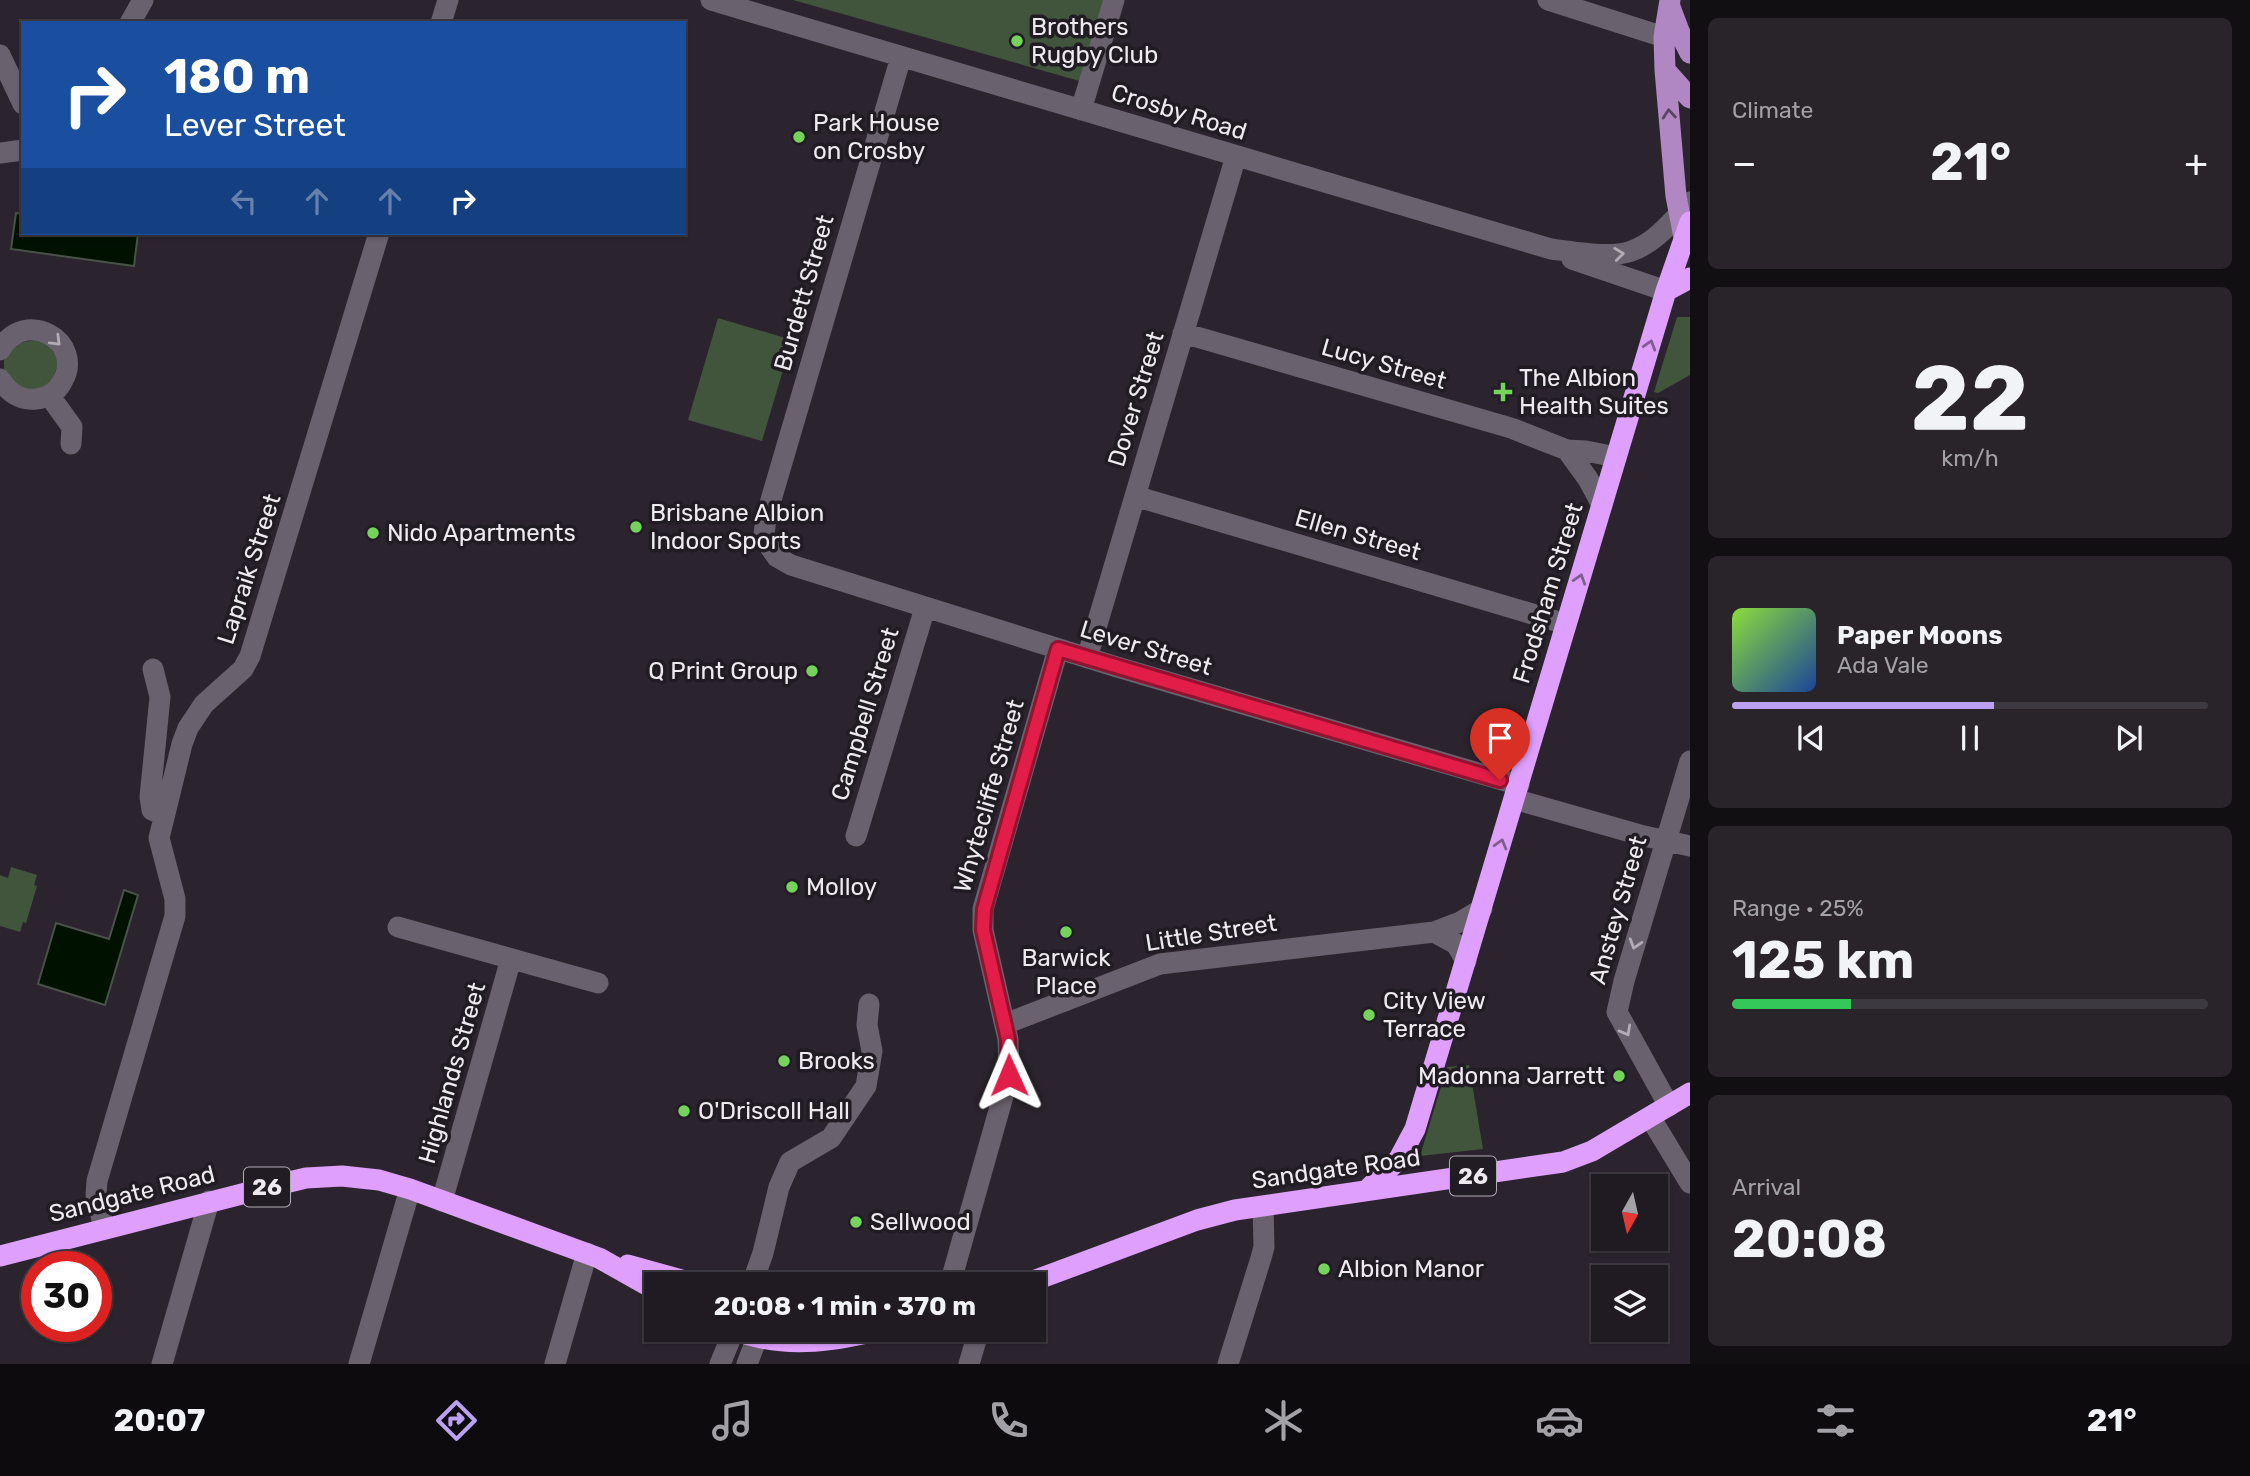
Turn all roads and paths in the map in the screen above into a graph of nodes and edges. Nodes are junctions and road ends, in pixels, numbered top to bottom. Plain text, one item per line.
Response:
1 (143, 0) edge
2 (448, 0) edge
3 (711, 0) edge
4 (1114, 0) edge
5 (1548, 0) edge
6 (1670, 2) edge
7 (131, 21) edge
8 (442, 21) edge
9 (1679, 43) edge
10 (0, 55) edge
11 (901, 57) junction
12 (1665, 70) junction
13 (1690, 99) edge
14 (21, 100) edge
15 (1081, 110) junction
16 (1236, 156) junction
17 (1686, 219) edge
18 (378, 235) edge
19 (1551, 248) junction
20 (1690, 262) edge
21 (1690, 278) edge
22 (1666, 290) junction
23 (1690, 297) edge
24 (1183, 333) junction
25 (0, 350) edge
26 (0, 379) edge
27 (50, 395) junction
28 (71, 444) dead end
29 (1567, 450) junction
30 (1616, 457) junction
31 (1135, 496) junction
32 (1602, 505) junction
33 (768, 544) joint
34 (925, 608) junction
35 (1566, 624) junction
36 (1058, 649) junction
37 (1087, 658) junction
38 (153, 669) dead end
39 (1690, 761) edge
40 (1516, 792) junction
41 (164, 815) junction
42 (856, 836) dead end
43 (1666, 841) junction
44 (1690, 846) edge
45 (1482, 909) junction
46 (398, 926) dead end
47 (1434, 932) junction
48 (512, 959) junction
49 (1466, 961) junction
50 (598, 983) dead end
51 (869, 1004) dead end
52 (1005, 1024) junction
53 (1690, 1093) edge
54 (1660, 1112) junction
55 (1690, 1183) edge
56 (410, 1189) junction
57 (1367, 1191) junction
58 (209, 1201) junction
59 (442, 1201) junction
60 (1263, 1206) junction
61 (104, 1228) junction
62 (763, 1253) junction
63 (593, 1255) junction
64 (0, 1256) edge
65 (653, 1272) edge
66 (756, 1272) edge
67 (765, 1272) edge
68 (953, 1272) edge
69 (1046, 1276) edge
70 (644, 1283) edge
71 (729, 1342) edge
72 (755, 1342) edge
73 (784, 1342) edge
74 (816, 1342) edge
75 (975, 1342) edge
76 (162, 1364) edge
77 (359, 1364) edge
78 (555, 1364) edge
79 (720, 1364) edge
80 (747, 1364) edge
81 (969, 1364) edge
82 (1228, 1364) edge

1 - 7 street
2 - 8 street
3 - 11 street, Crosby Road
4 - 15 street
5 - 9 street
6 - 9 main road
9 - 12 main road
10 - 14 street
11 - 15 street, Crosby Road
11 - 33 street, Burdett Street
12 - 13 main road
17 -> 12 main road
15 - 16 street, Crosby Road
16 - 19 street, Crosby Road
16 - 24 street, Dover Street
19 -> 17 street, Crosby Road
17 - 20 highway
17 - 22 highway, Frodsham Street
18 - 41 street, Lapraik Street
19 - 22 street, Crosby Road
21 - 22 highway
22 - 23 highway
30 -> 22 highway, Frodsham Street
24 - 29 street, Lucy Street
24 - 31 street, Dover Street
25 -> 27 street
26 - 27 street
27 - 28 street
29 - 30 street, Lucy Street
29 - 32 street
30 - 32 highway, Frodsham Street
31 - 35 street, Ellen Street
31 - 37 street, Dover Street
35 -> 32 highway, Frodsham Street
33 - 34 street, Lever Street
34 - 36 street, Lever Street
34 - 42 street, Campbell Street
35 - 40 highway, Frodsham Street
36 - 37 street, Lever Street
36 - 52 street, Whytecliffe Street
37 - 40 street, Lever Street
38 - 41 street
39 - 43 street, Anstey Street
40 - 43 street, Lever Street
45 -> 40 highway, Frodsham Street
41 - 61 street, Lapraik Street
43 - 44 street, Lever Street
43 -> 54 street, Anstey Street
45 - 47 street, Little Street
45 - 49 highway, Frodsham Street
46 - 48 street, Highlands Street
47 - 49 street
47 - 52 street, Little Street
48 - 50 street, Highlands Street
48 - 59 street, Highlands Street
49 - 57 highway, Frodsham Street
51 - 62 street
52 - 68 street, Whytecliffe Street
53 - 54 highway, Sandgate Road / 26
54 - 55 street, Anstey Street
54 - 57 highway, Sandgate Road / 26
56 - 58 highway, Sandgate Road / 26
56 - 59 highway, Sandgate Road / 26
56 - 77 street
57 - 60 highway, Sandgate Road / 26
58 - 61 highway, Sandgate Road / 26
58 - 76 street
59 - 63 highway, Sandgate Road / 26
60 - 69 highway, Sandgate Road / 26
60 - 82 street
61 - 64 highway, Sandgate Road / 26
62 - 66 street
62 - 67 street
63 - 65 highway, Sandgate Road / 26
63 - 70 highway, Sandgate Road / 26
63 - 78 street
71 - 79 street
72 - 80 street
73 - 74 highway
75 - 81 street

